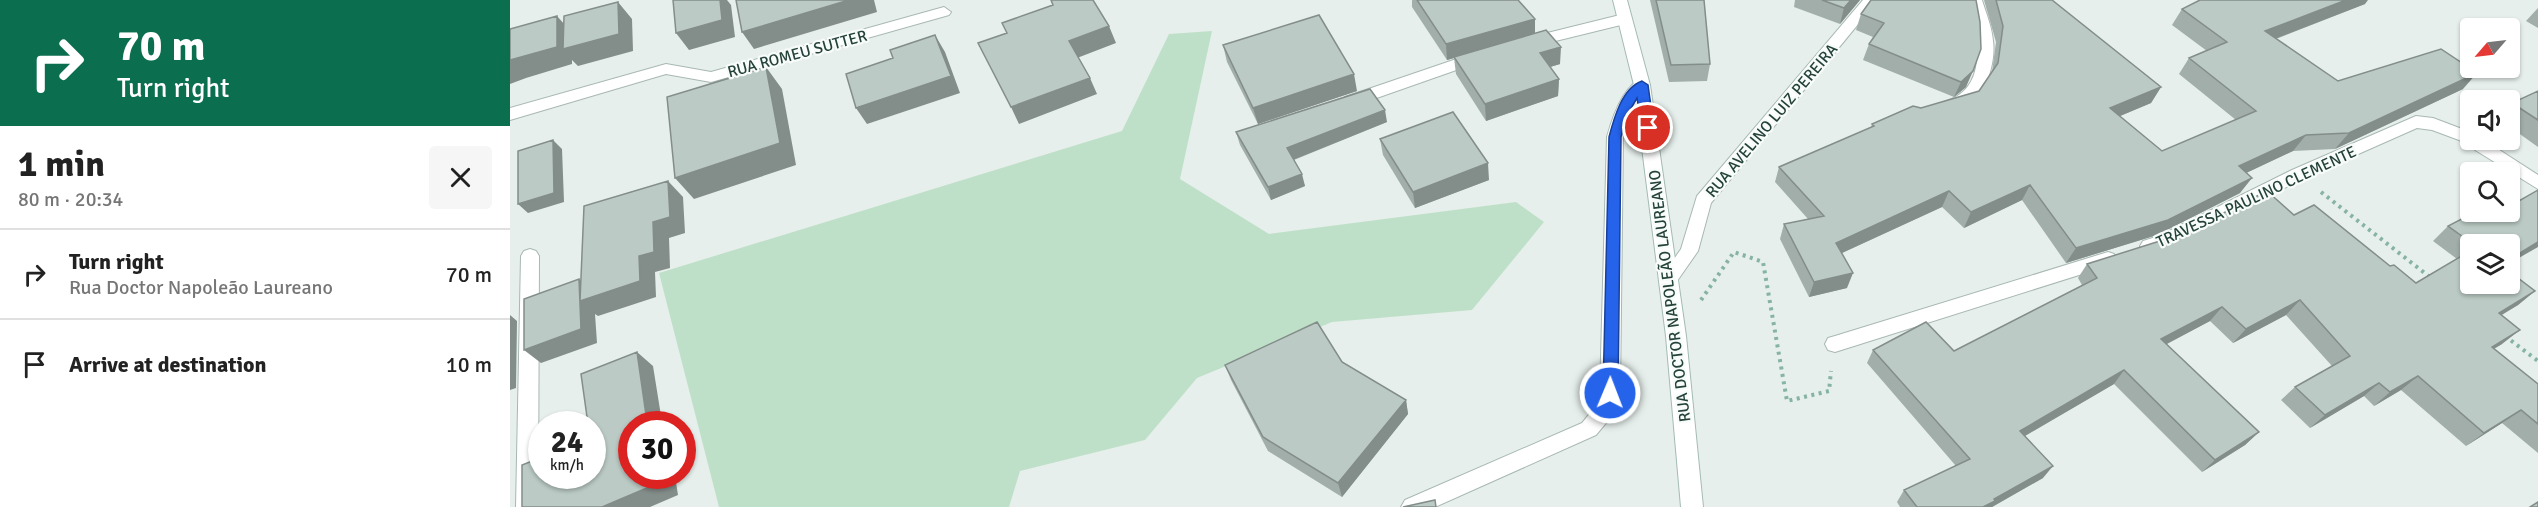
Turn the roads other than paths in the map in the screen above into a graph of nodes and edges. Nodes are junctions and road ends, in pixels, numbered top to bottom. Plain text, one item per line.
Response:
1 (1620, 0) edge
2 (1871, 0) edge
3 (1975, 0) edge
4 (944, 12) dead end
5 (1624, 19) junction
6 (1516, 45) edge
7 (1495, 52) edge
8 (1642, 85) junction
9 (1339, 105) edge
10 (1934, 111) edge
11 (510, 114) edge
12 (2538, 183) edge
13 (530, 256) dead end
14 (1669, 279) junction
15 (1835, 344) road end
16 (527, 507) edge
17 (1412, 507) edge
18 (1692, 507) edge

1 - 5 street, RUA DOCTOR NAPOLEÃO LAUREANO
2 - 14 street, RUA AVELINO LUIZ PEREIRA
3 - 10 street
4 - 11 street, RUA ROMEU SUTTER
5 - 6 street
5 - 8 street, RUA DOCTOR NAPOLEÃO LAUREANO
7 - 9 street
8 - 14 street, RUA DOCTOR NAPOLEÃO LAUREANO
8 - 17 street
12 - 15 street, TRAVESSA PAULINO CLEMENTE
13 - 16 street
14 - 18 street, RUA DOCTOR NAPOLEÃO LAUREANO

